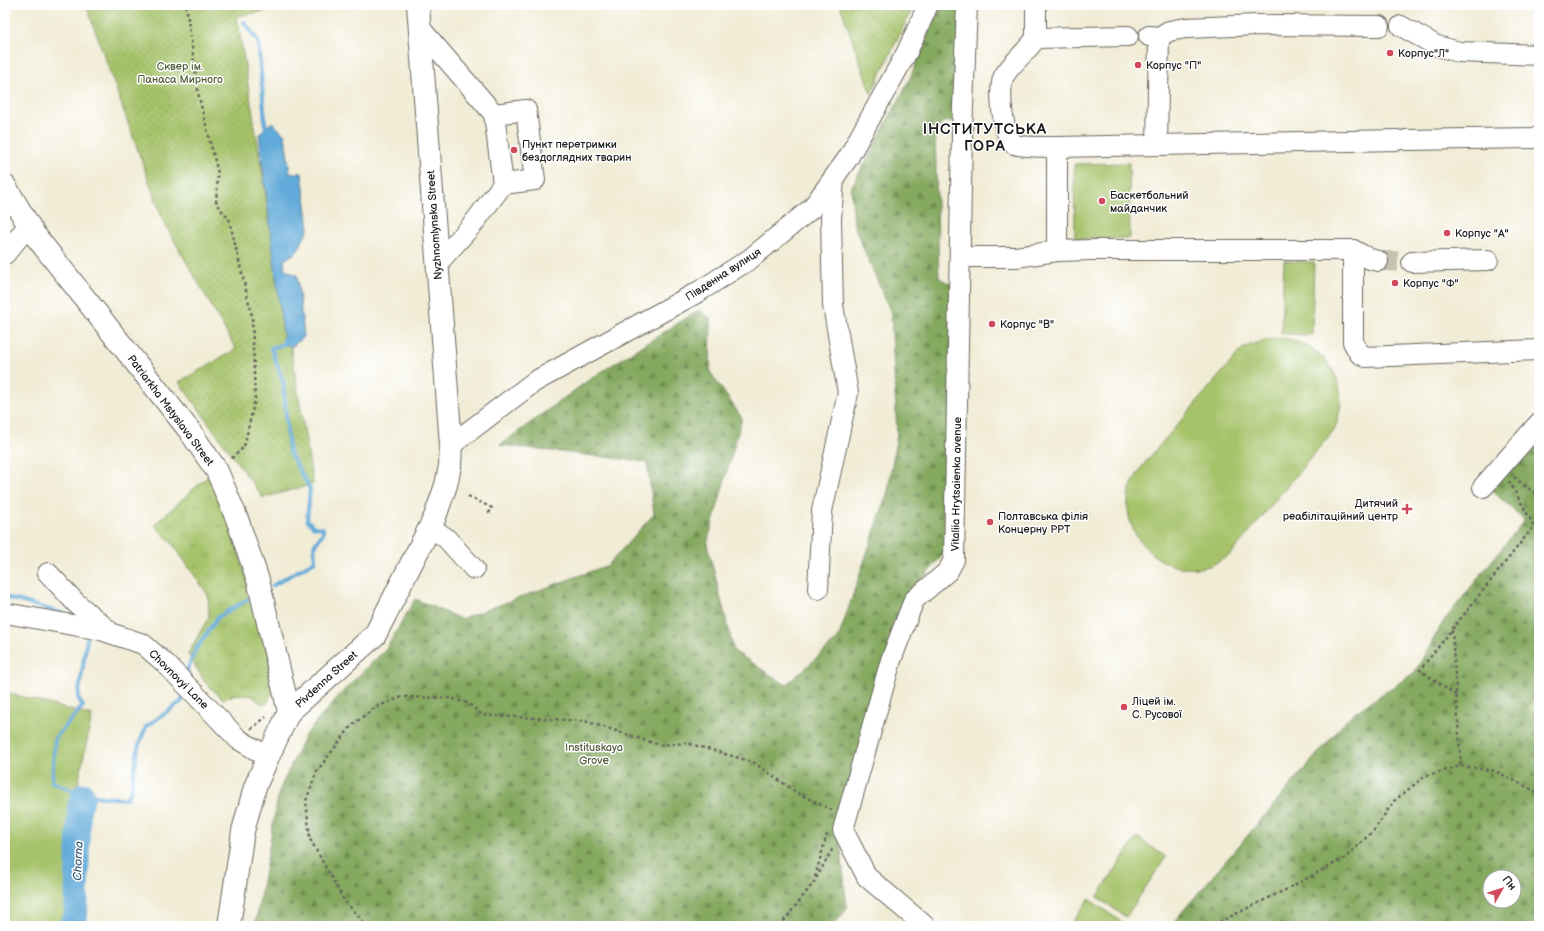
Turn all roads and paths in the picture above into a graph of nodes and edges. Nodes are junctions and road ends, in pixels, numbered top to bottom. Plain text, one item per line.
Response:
1 (186, 5) edge
2 (418, 5) edge
3 (928, 5) edge
4 (967, 5) edge
5 (1036, 5) edge
6 (1379, 26) dead end
7 (1401, 26) dead end
8 (419, 27) junction
9 (1128, 36) dead end
10 (1036, 38) junction
11 (1539, 55) edge
12 (494, 114) junction
13 (1539, 138) edge
14 (1157, 145) junction
15 (1057, 147) junction
16 (834, 178) junction
17 (503, 184) junction
18 (5, 186) edge
19 (29, 225) junction
20 (1353, 250) junction
21 (1057, 251) junction
22 (5, 254) edge
23 (960, 257) junction
24 (1488, 260) dead end
25 (1378, 261) tunnel mouth
26 (1412, 262) tunnel mouth
27 (437, 264) junction
28 (1539, 350) edge
29 (1539, 424) edge
30 (451, 445) junction
31 (1501, 466) junction
32 (217, 471) junction
33 (1483, 487) dead end
34 (468, 496) dead end
35 (1539, 497) edge
36 (492, 515) dead end
37 (430, 527) junction
38 (474, 569) dead end
39 (48, 573) dead end
40 (818, 589) dead end
41 (5, 613) edge
42 (1452, 629) junction
43 (113, 634) junction
44 (1456, 695) junction
45 (290, 712) junction
46 (268, 713) dead end
47 (238, 739) junction
48 (268, 757) junction
49 (1461, 766) junction
50 (1539, 793) edge
51 (834, 826) junction
52 (814, 882) junction
53 (229, 926) edge
54 (368, 926) edge
55 (780, 926) edge
56 (925, 926) edge
57 (1202, 926) edge

1 - 32 path
2 - 8 main road, Nyzhnomlynska Street
3 - 16 street, Південна вулиця
4 - 23 street, Vitaliia Hrytsaienka avenue
5 - 10 street
6 - 14 street
7 - 11 street
8 - 12 street
8 - 27 main road, Nyzhnomlynska Street
9 - 10 street
10 - 15 street
12 - 17 street
12 - 17 street
13 - 14 street
14 - 15 street
15 - 21 street
16 - 30 street, Південна вулиця
16 - 40 street
17 - 27 street
18 - 19 main road, Patriarkha Mstyslava Street
19 - 22 street
19 - 32 main road, Patriarkha Mstyslava Street
20 - 21 street
20 - 25 street
20 - 28 street
21 - 23 street
23 - 51 street, Vitaliia Hrytsaienka avenue
24 - 26 street
27 - 30 main road, Nyzhnomlynska Street
29 - 31 street
30 - 37 main road, Pivdenna Street
31 - 33 street
31 - 35 path
31 - 42 path
32 - 45 main road, Patriarkha Mstyslava Street
34 - 36 path
37 - 38 street
37 - 45 main road, Pivdenna Street
39 - 43 street
41 - 43 street, Chovnovyi Lane
42 - 44 path
42 - 44 path
43 - 47 street, Chovnovyi Lane
44 - 49 path
45 - 48 main road, Pivdenna Street
46 - 47 path
47 - 48 street, Chovnovyi Lane
48 - 53 main road, Pivdenna Street
49 - 50 path
49 - 57 path
51 - 52 path
51 - 52 path
51 - 54 path
51 - 56 street
52 - 55 path

